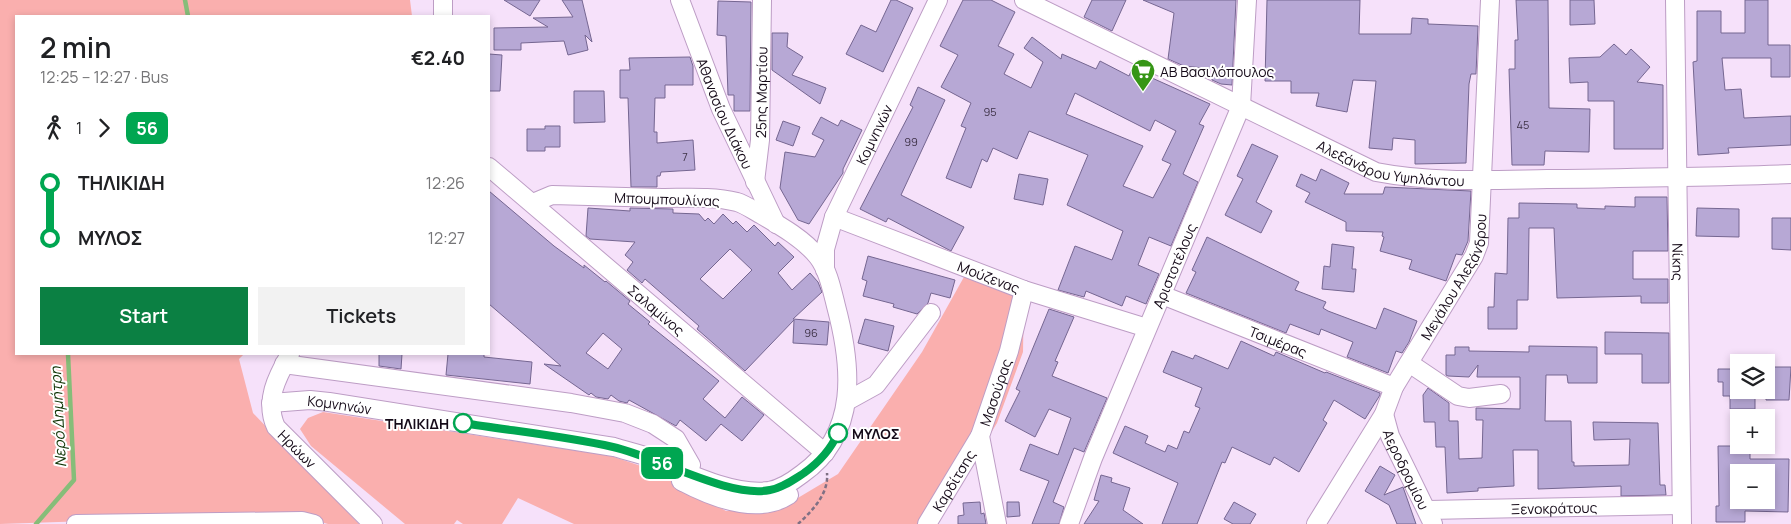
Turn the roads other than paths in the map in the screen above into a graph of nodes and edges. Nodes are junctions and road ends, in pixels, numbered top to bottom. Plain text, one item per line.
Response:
1 (443, 0) edge
2 (680, 0) edge
3 (762, 0) edge
4 (938, 0) edge
5 (1024, 0) edge
6 (1247, 0) edge
7 (1490, 0) edge
8 (1675, 0) edge
9 (443, 15) edge
10 (1240, 106) junction
11 (490, 168) edge
12 (1791, 174) edge
13 (1679, 178) junction
14 (1481, 180) junction
15 (755, 183) junction
16 (534, 203) junction
17 (834, 217) junction
18 (776, 224) junction
19 (825, 271) junction
20 (1024, 290) junction
21 (1162, 295) junction
22 (931, 313) dead end
23 (1147, 328) junction
24 (288, 359) edge
25 (1409, 363) junction
26 (1394, 387) junction
27 (1501, 394) dead end
28 (847, 401) junction
29 (271, 403) junction
30 (1384, 414) junction
31 (980, 436) junction
32 (825, 453) junction
33 (686, 478) junction
34 (1681, 505) junction
35 (1430, 517) edge
36 (132, 523) edge
37 (76, 524) edge
38 (314, 524) edge
39 (373, 524) edge
40 (927, 524) edge
41 (997, 524) edge
42 (1070, 524) edge
43 (1316, 524) edge
44 (1682, 524) edge

1 - 9 street
2 - 15 street, Αθανασίου Διάκου
3 - 15 street, 25ης Μαρτίου
4 - 17 street, Κομνηνών
5 - 10 street, Αλεξάνδρου Υψηλάντου
6 - 10 street, Αριστοτέλους
7 - 14 street, Μεγάλου Αλεξάνδρου
8 - 13 street, Νίκης
10 - 14 street, Αλεξάνδρου Υψηλάντου
10 - 21 street, Αριστοτέλους
11 - 16 street, Σαλαμίνος
12 - 13 street, Αλεξάνδρου Υψηλάντου
13 - 14 street, Αλεξάνδρου Υψηλάντου
13 - 34 street, Νίκης
14 - 25 street, Μεγάλου Αλεξάνδρου
15 - 18 street, Αθανασίου Διάκου
16 - 18 street, Μπουμπουλίνας
16 - 32 street, Σαλαμίνος
17 - 19 street, Κομνηνών
17 - 20 street, Μούζενας
18 - 19 street, Μπουμπουλίνας
19 - 28 street, Μπουμπουλίνας
20 - 23 street, Μούζενας
20 - 31 street, Μασούρας
21 - 23 street, Αριστοτέλους
21 - 26 street, Τσιμέρας
22 - 28 street
23 - 42 street, Αριστοτέλους
24 - 29 street, Ηρώων
24 - 33 street
25 - 26 street, Μεγάλου Αλεξάνδρου
25 - 27 street
26 - 30 street, Μεγάλου Αλεξάνδρου
28 - 32 street, Μπουμπουλίνας
29 - 33 street, Κομνηνών
29 - 39 street, Ηρώων
30 - 35 street, Αεροδρομίου
30 - 43 street, Μεγάλου Αλεξάνδρου
31 - 40 street, Καρδίτσης
31 - 41 street, Μασούρας
32 - 33 street, Κομνηνών
34 - 35 street, Ξενοκράτους
34 - 44 street, Νίκης
36 - 37 street
36 - 38 street

